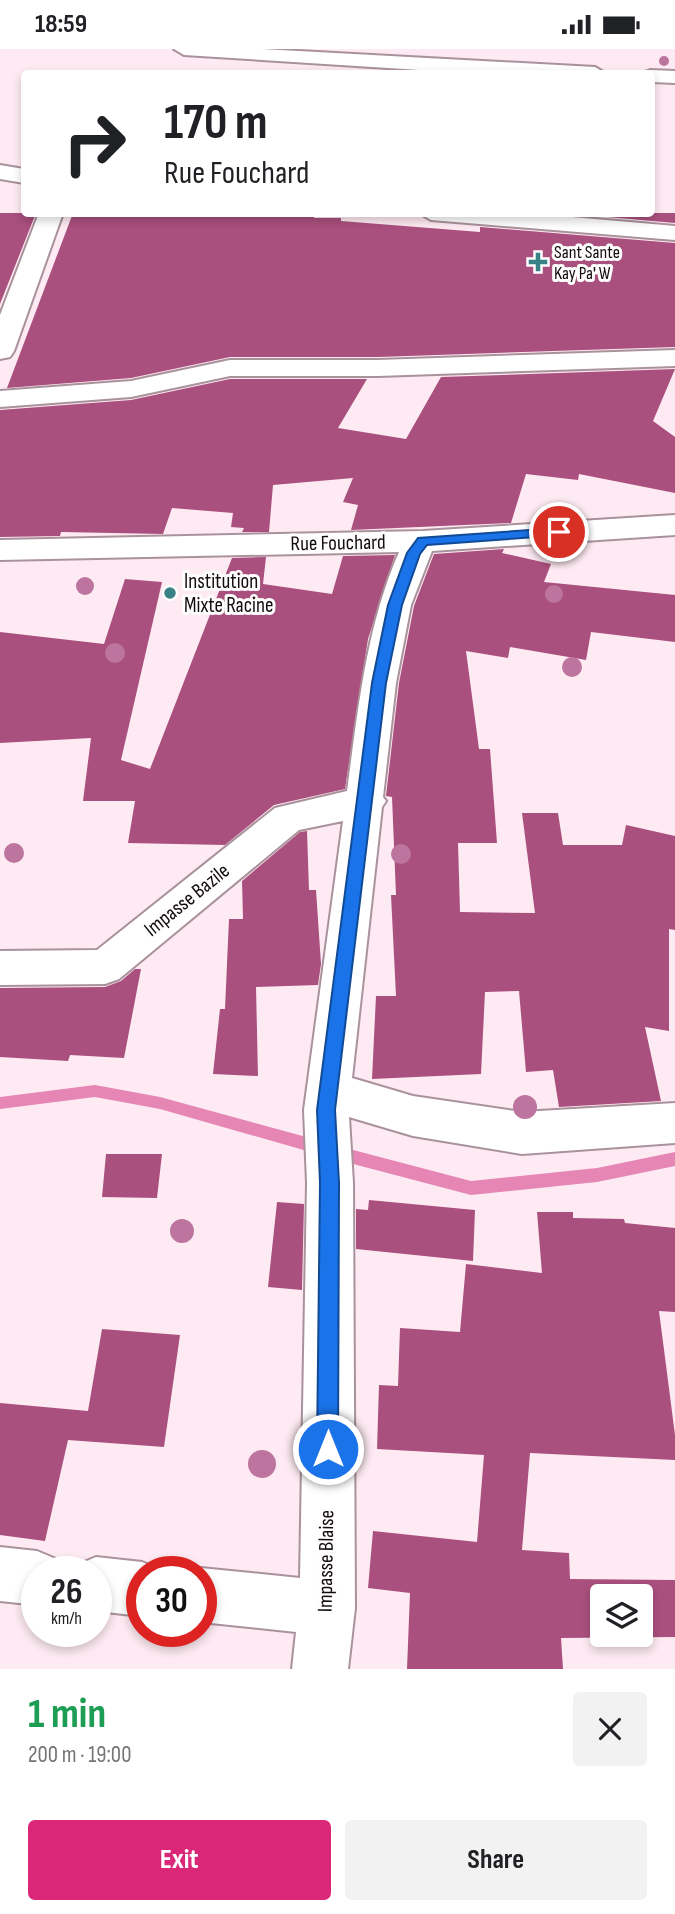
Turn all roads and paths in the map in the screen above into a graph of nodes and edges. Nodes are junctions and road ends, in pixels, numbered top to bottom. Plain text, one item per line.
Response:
1 (184, 49) edge
2 (346, 68) edge
3 (446, 70) edge
4 (655, 76) edge
5 (675, 77) edge
6 (0, 172) edge
7 (21, 176) edge
8 (50, 217) edge
9 (480, 217) edge
10 (675, 233) edge
11 (0, 351) edge
12 (675, 358) edge
13 (0, 399) edge
14 (675, 525) edge
15 (423, 541) junction
16 (0, 550) edge
17 (367, 801) junction
18 (0, 968) edge
19 (328, 1091) junction
20 (675, 1123) edge
21 (0, 1574) edge
22 (21, 1576) edge
23 (217, 1597) edge
24 (327, 1608) junction
25 (320, 1669) edge

1 - 2 street
2 - 3 street
4 - 5 street
6 - 7 street
8 - 11 street
9 - 10 street
12 - 13 street
14 - 15 street, Rue Fouchard
15 - 16 street, Rue Fouchard
15 - 17 street, Impasse Blaise
17 - 18 street, Impasse Bazile
17 - 19 street, Impasse Blaise
19 - 20 street
19 - 24 street, Impasse Blaise
21 - 22 street
23 - 24 street
24 - 25 street, Impasse Blaise

